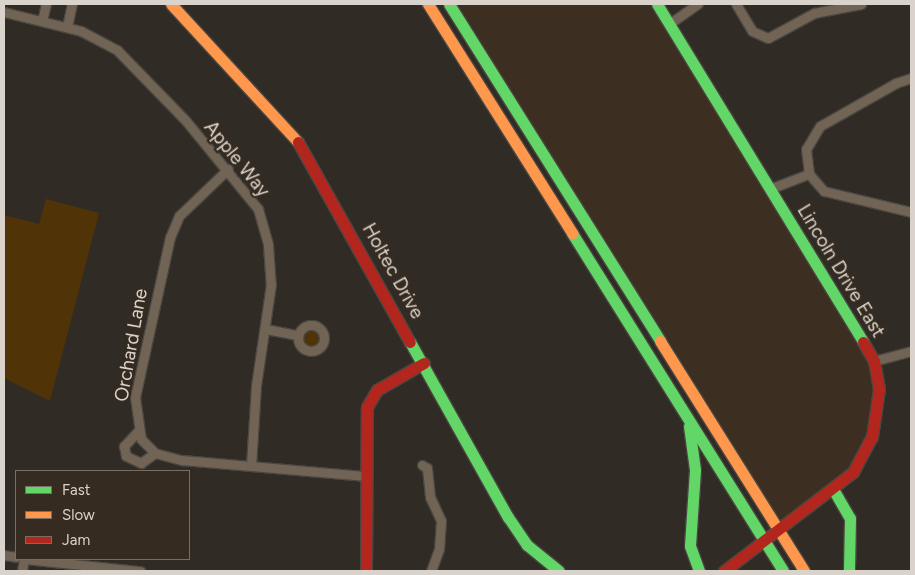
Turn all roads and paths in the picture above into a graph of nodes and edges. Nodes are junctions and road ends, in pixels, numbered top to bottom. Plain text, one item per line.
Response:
1 (46, 4) edge
2 (72, 4) edge
3 (171, 4) edge
4 (428, 4) edge
5 (449, 4) edge
6 (657, 4) edge
7 (698, 4) edge
8 (736, 4) edge
9 (861, 4) edge
10 (4, 12) edge
11 (42, 21) junction
12 (669, 24) junction
13 (67, 27) junction
14 (911, 78) edge
15 (228, 169) junction
16 (809, 174) junction
17 (772, 188) junction
18 (911, 212) edge
19 (266, 329) junction
20 (298, 335) dead end
21 (911, 351) edge
22 (874, 360) junction
23 (424, 363) junction
24 (688, 419) junction
25 (138, 431) junction
26 (154, 453) junction
27 (251, 465) junction
28 (422, 465) dead end
29 (366, 476) junction
30 (833, 489) junction
31 (778, 530) junction
32 (764, 541) junction
33 (35, 560) edge
34 (140, 571) edge
35 (366, 571) edge
36 (431, 571) edge
37 (559, 571) edge
38 (699, 571) edge
39 (724, 571) edge
40 (783, 571) edge
41 (804, 571) edge
42 (849, 571) edge

1 - 11 street
2 - 13 street
3 - 23 main road, Holtec Drive
4 - 24 main road
5 - 31 main road
6 - 12 main road, Lincoln Drive East
7 - 12 street
8 - 9 street
10 - 11 street, Apple Way
11 - 13 street, Apple Way
12 - 17 main road, Lincoln Drive East
13 - 15 street, Apple Way
14 - 16 street
15 - 19 street, Apple Way
15 - 25 street, Orchard Lane
16 - 17 street
16 - 18 street
17 - 22 main road, Lincoln Drive East
19 - 20 street
19 - 27 street, Apple Way
21 - 22 street
22 - 30 main road, Lincoln Drive East
23 - 29 main road
23 - 37 main road, Holtec Drive
24 - 32 main road
24 - 38 main road
25 - 26 street, Orchard Lane
25 - 26 street
26 - 27 street
27 - 29 street
28 - 36 street
29 - 35 main road
30 - 31 main road, Lincoln Drive East
30 - 42 main road
31 - 32 main road, Lincoln Drive East
31 - 41 main road
32 - 39 main road
32 - 40 main road
33 - 34 street

